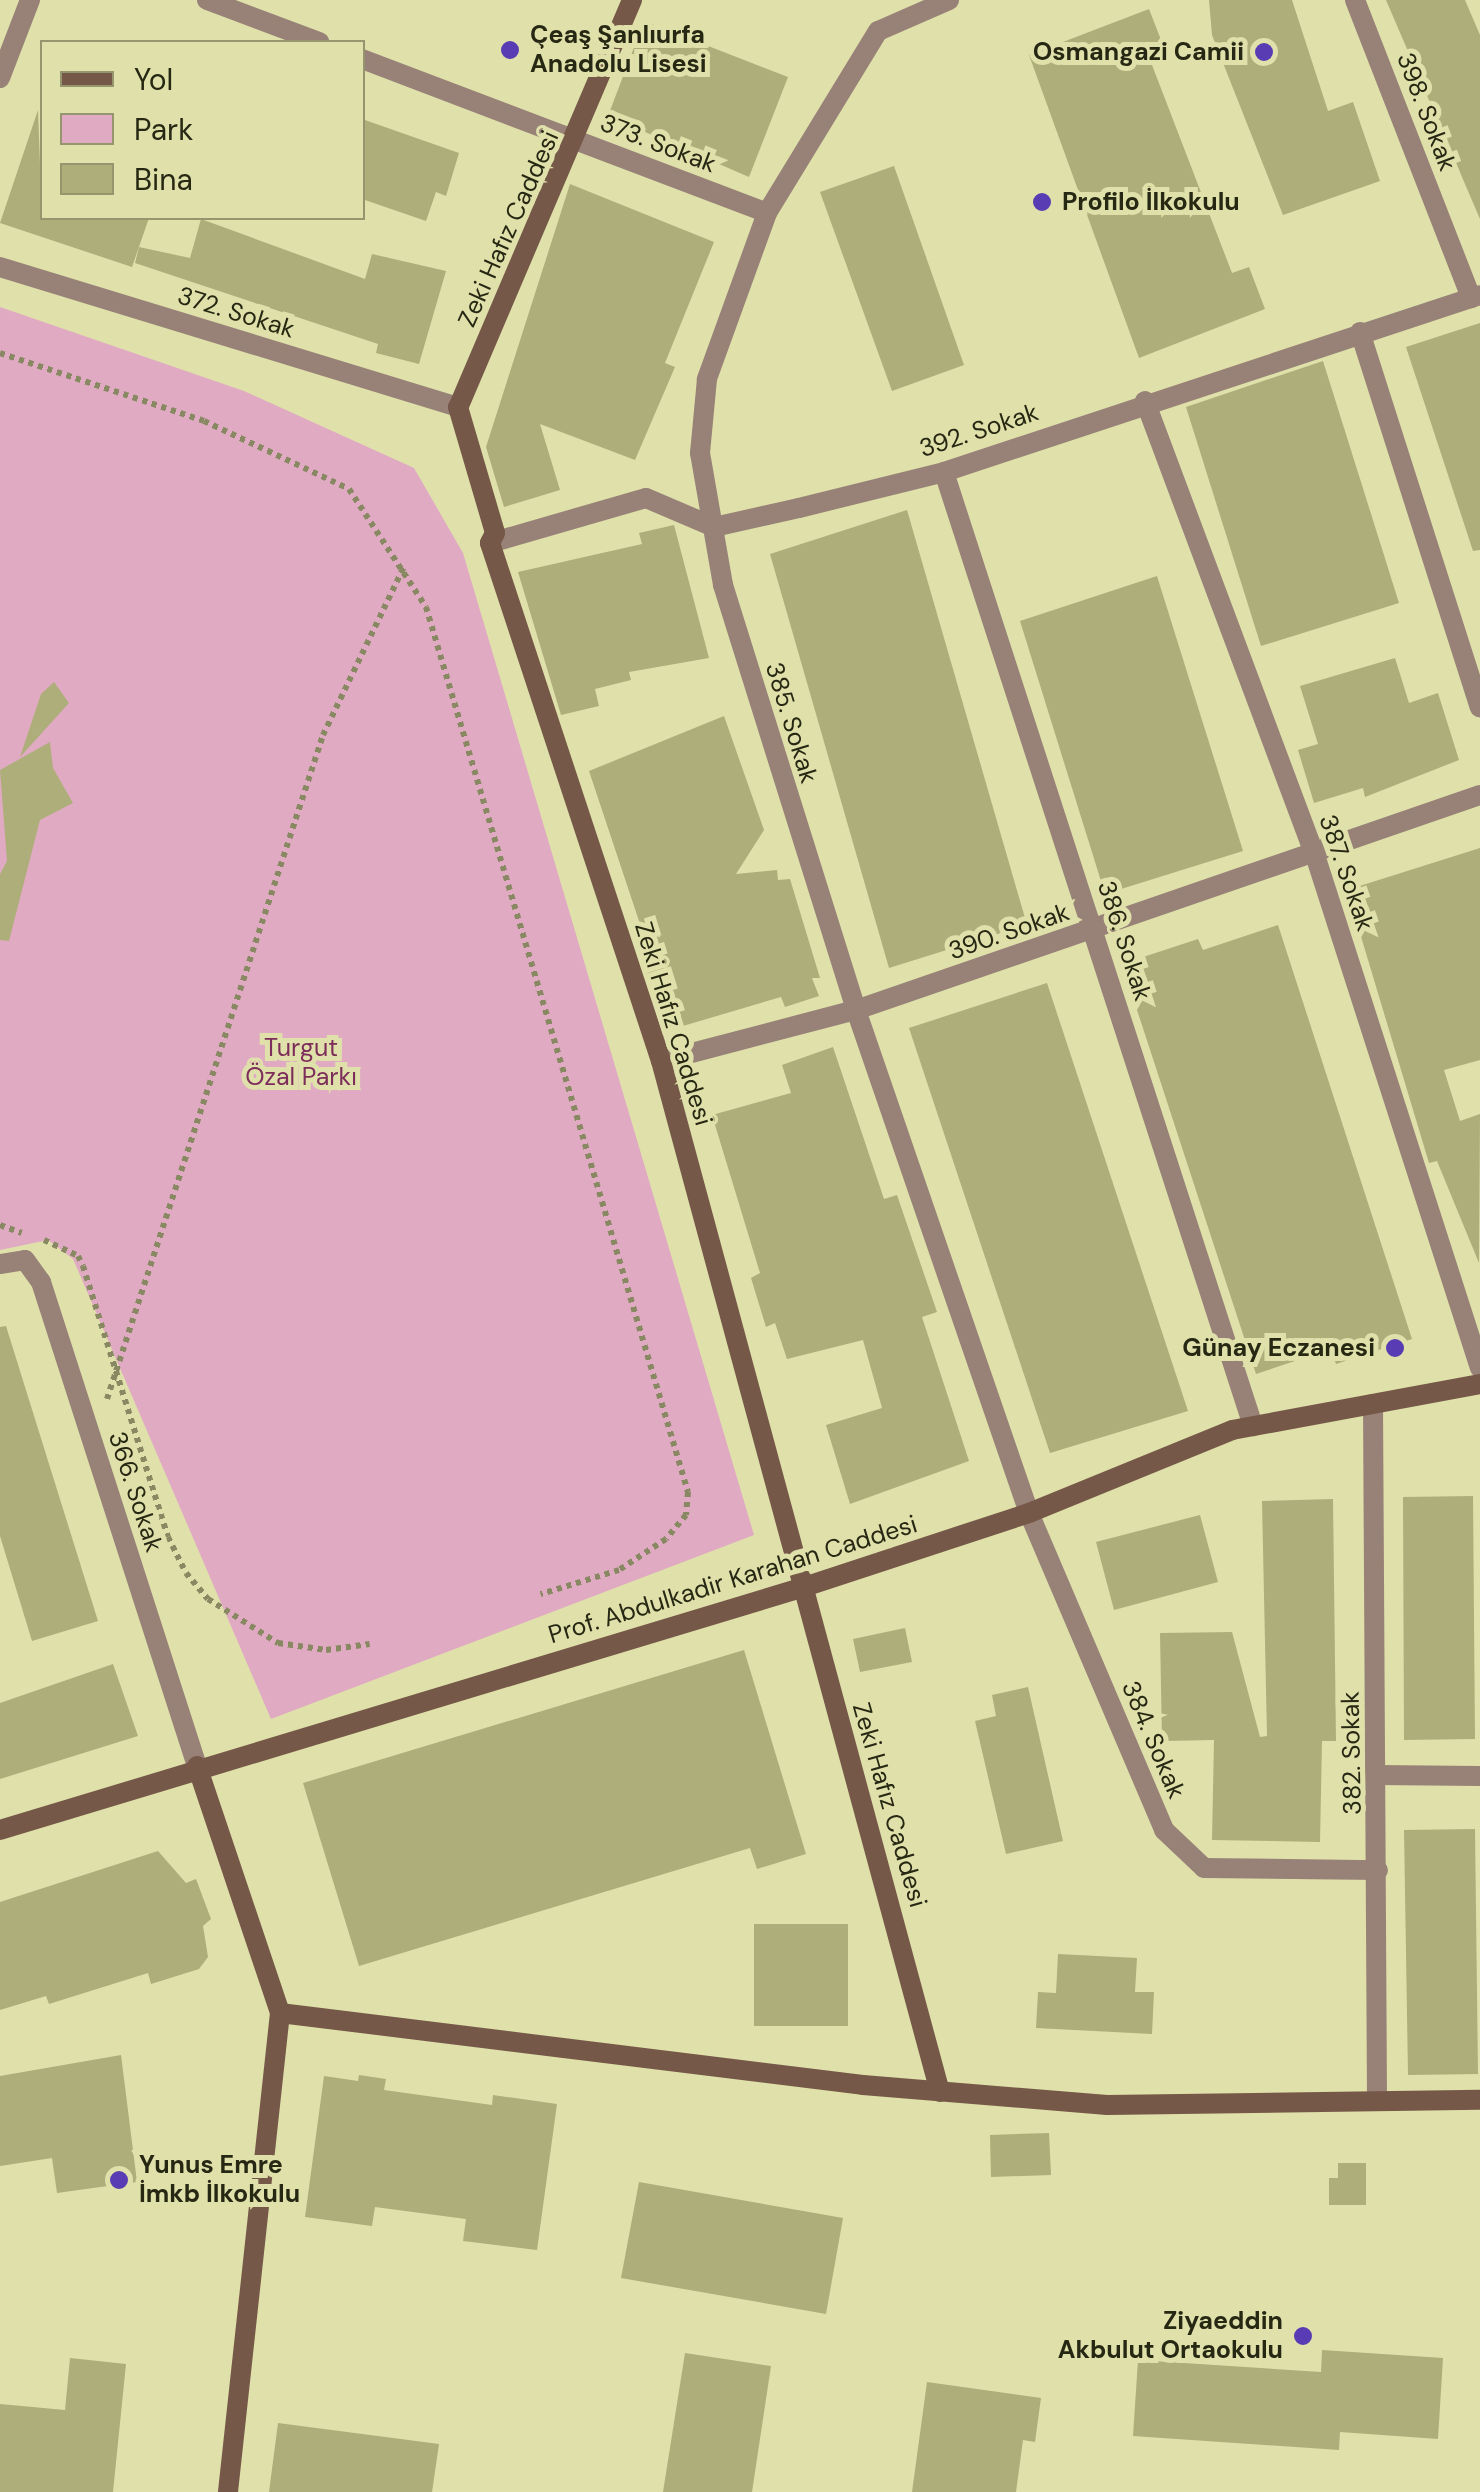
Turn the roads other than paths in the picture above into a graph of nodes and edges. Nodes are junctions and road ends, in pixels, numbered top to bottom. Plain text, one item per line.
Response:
1 (30, 0) edge
2 (207, 0) edge
3 (632, 0) edge
4 (948, 0) edge
5 (1355, 0) edge
6 (314, 40) edge
7 (365, 60) edge
8 (0, 78) edge
9 (576, 140) junction
10 (767, 213) junction
11 (0, 268) edge
12 (1476, 296) edge
13 (1360, 332) junction
14 (1145, 401) junction
15 (458, 407) junction
16 (944, 472) junction
17 (714, 527) junction
18 (490, 543) junction
19 (1480, 707) edge
20 (1480, 795) edge
21 (1314, 852) junction
22 (1094, 930) junction
23 (856, 1010) junction
24 (661, 1061) junction
25 (0, 1264) edge
26 (1480, 1368) edge
27 (1480, 1384) edge
28 (1373, 1404) junction
29 (1253, 1426) junction
30 (1030, 1513) junction
31 (801, 1588) junction
32 (197, 1766) junction
33 (1376, 1775) junction
34 (1480, 1776) edge
35 (0, 1830) edge
36 (1378, 1870) junction
37 (280, 2013) junction
38 (940, 2092) junction
39 (1480, 2100) edge
40 (1376, 2101) junction
41 (228, 2492) edge

1 - 8 street
2 - 6 street
3 - 9 street, Zeki Hafız Caddesi
4 - 10 street, 385. Sokak
5 - 12 street, 398. Sokak
7 - 9 street, 373. Sokak
9 - 10 street, 373. Sokak
9 - 15 street, Zeki Hafız Caddesi
10 - 17 street, 385. Sokak
11 - 15 street, 372. Sokak
12 - 13 street, 392. Sokak
13 - 14 street, 392. Sokak
13 - 19 street
14 - 16 street, 392. Sokak
14 - 21 street, 387. Sokak
15 - 18 street, Zeki Hafız Caddesi
16 - 17 street, 392. Sokak
16 - 22 street, 386. Sokak
17 - 18 street
17 - 23 street, 385. Sokak
18 - 24 street, Zeki Hafız Caddesi
20 - 21 street, 390. Sokak
21 - 22 street, 390. Sokak
21 - 26 street, 387. Sokak
22 - 23 street, 390. Sokak
22 - 29 street, 386. Sokak
23 - 24 street, 390. Sokak
23 - 30 street, 385. Sokak
24 - 31 street, Zeki Hafız Caddesi
25 - 32 street, 366. Sokak
27 - 28 street, Prof. Abdulkadir Karahan Caddesi
28 - 29 street, Prof. Abdulkadir Karahan Caddesi
28 - 33 street, 382. Sokak
29 - 30 street, Prof. Abdulkadir Karahan Caddesi
30 - 31 street, Prof. Abdulkadir Karahan Caddesi
30 - 36 street, 384. Sokak
31 - 32 street, Prof. Abdulkadir Karahan Caddesi
31 - 38 street, Zeki Hafız Caddesi
32 - 35 street, Prof. Abdulkadir Karahan Caddesi
32 - 37 street
33 - 34 street
33 - 36 street, 382. Sokak
36 - 40 street, 382. Sokak
37 - 38 street
37 - 41 street
38 - 40 street
39 - 40 street

